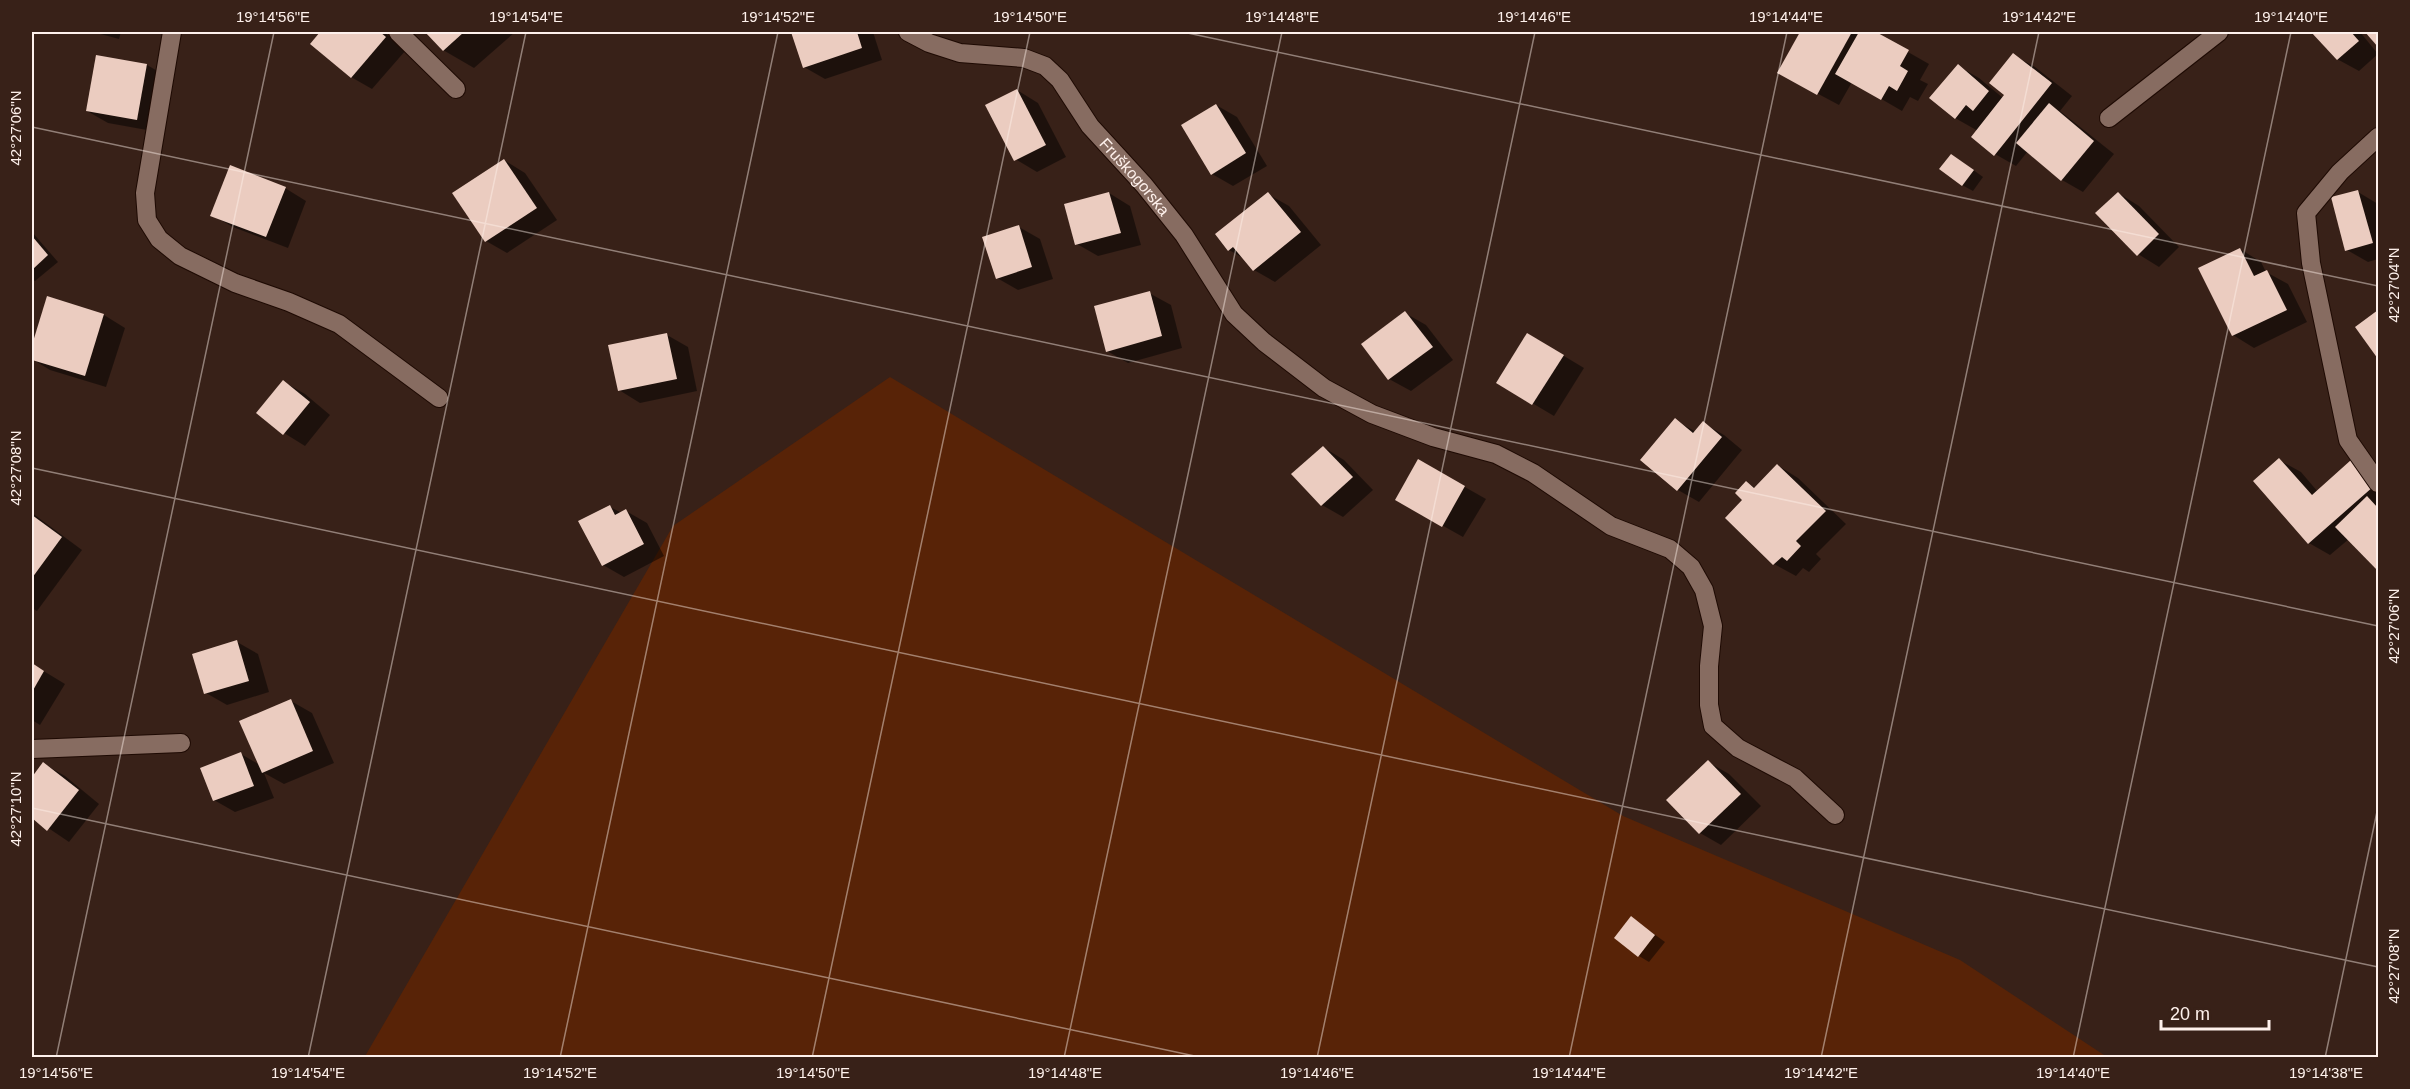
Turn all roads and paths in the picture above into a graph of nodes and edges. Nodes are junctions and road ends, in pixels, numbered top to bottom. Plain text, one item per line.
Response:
1 (172, 32) edge
2 (398, 32) edge
3 (908, 32) edge
4 (2219, 32) edge
5 (456, 89) dead end
6 (2109, 118) dead end
7 (2379, 137) edge
8 (439, 398) dead end
9 (2379, 483) edge
10 (181, 743) dead end
11 (32, 749) edge
12 (1835, 815) dead end

1 - 8 street
2 - 5 street
3 - 12 street, Fruškogorska
4 - 6 street
7 - 9 street
10 - 11 street

